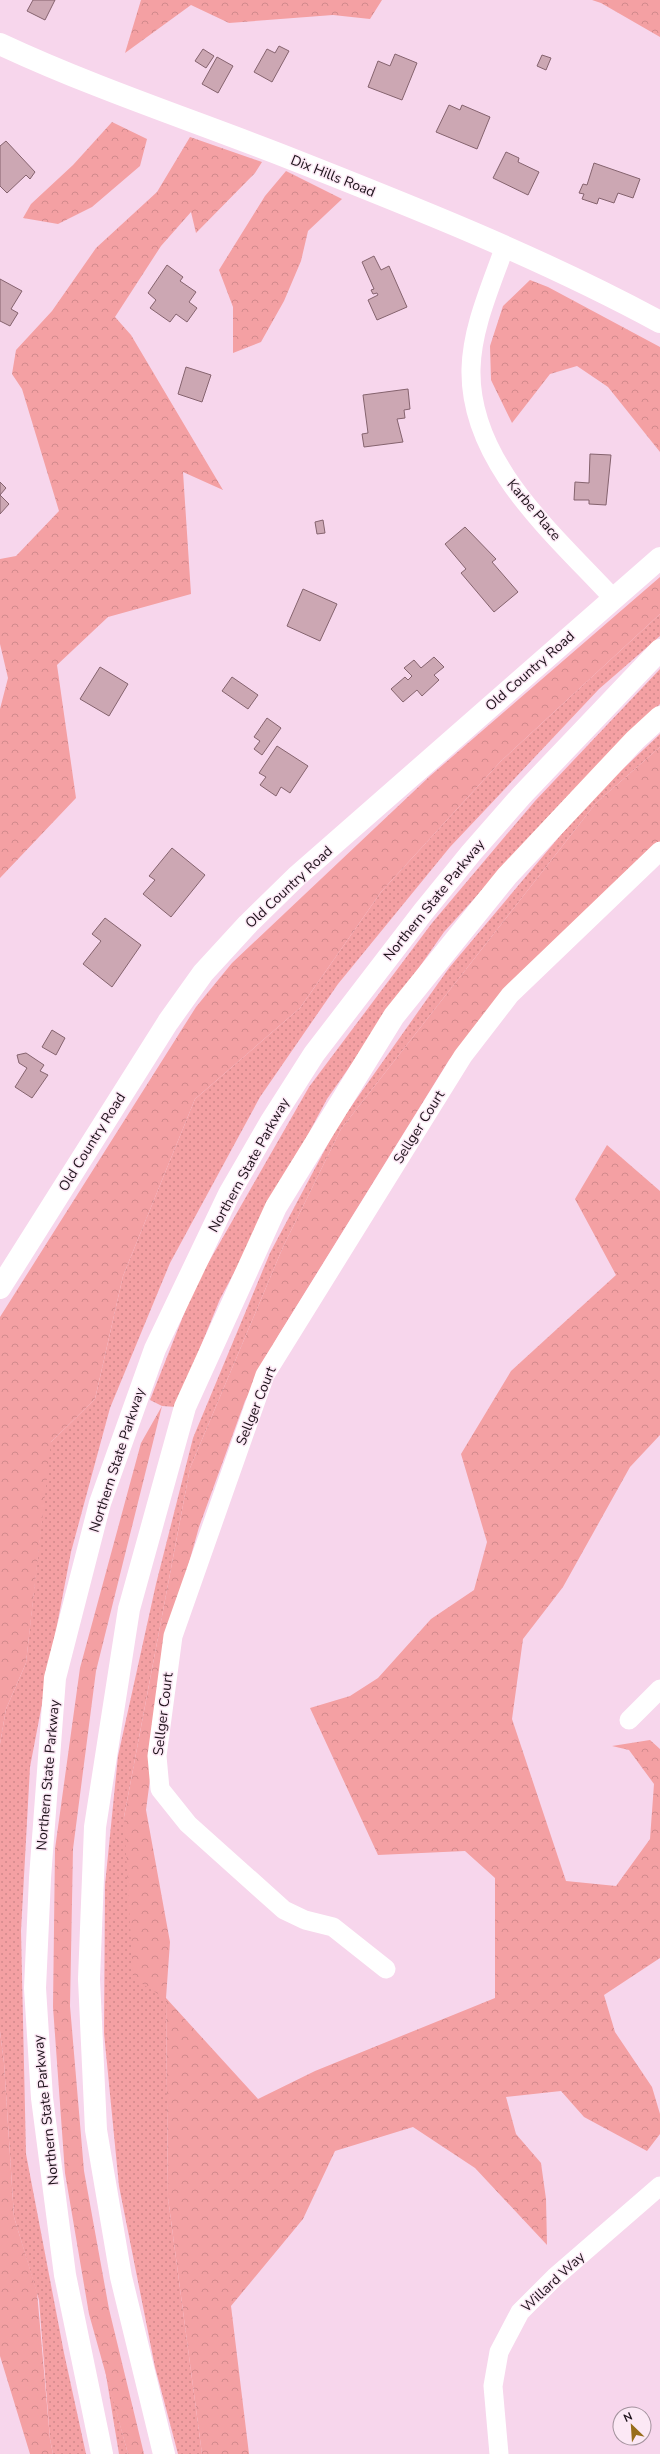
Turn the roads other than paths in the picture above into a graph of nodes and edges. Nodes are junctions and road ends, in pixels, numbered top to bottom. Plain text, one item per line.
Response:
1 (0, 44) edge
2 (505, 246) junction
3 (660, 322) edge
4 (660, 558) edge
5 (613, 598) junction
6 (660, 650) edge
7 (660, 717) edge
8 (659, 854) edge
9 (0, 1288) edge
10 (660, 1689) edge
11 (629, 1720) dead end
12 (386, 1969) dead end
13 (660, 2186) edge
14 (102, 2454) edge
15 (164, 2454) edge
16 (499, 2454) edge

1 - 2 main road, Dix Hills Road
2 - 3 main road, Dix Hills Road
2 - 5 street, Karbe Place
4 - 5 main road, Old Country Road
5 - 9 main road, Old Country Road
6 - 14 main road, Northern State Parkway
7 - 15 main road
8 - 12 street, Sellger Court
10 - 11 street
13 - 16 street, Willard Way

